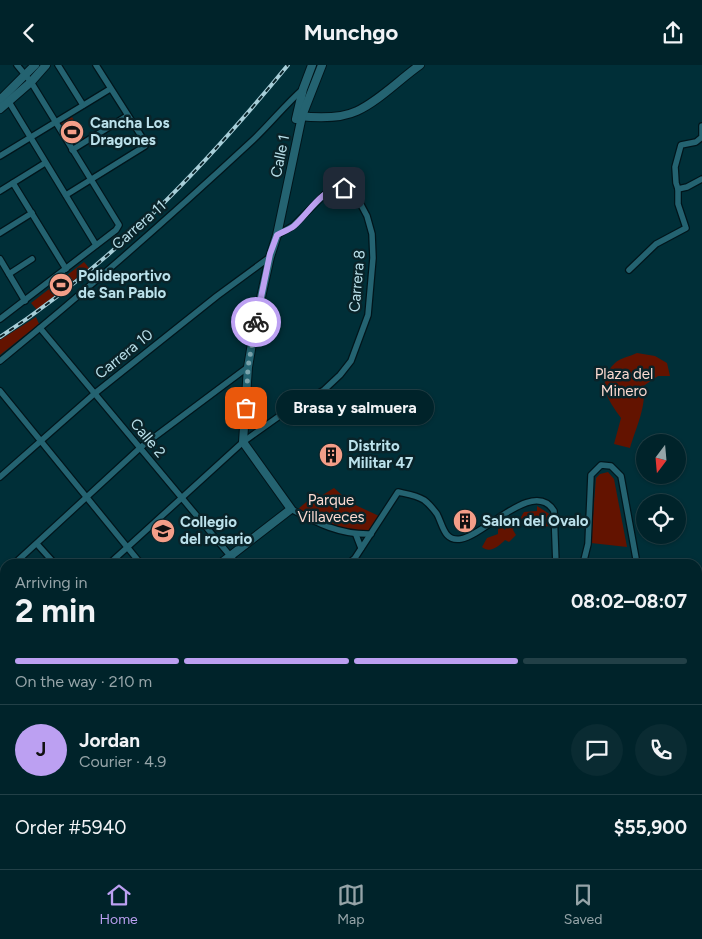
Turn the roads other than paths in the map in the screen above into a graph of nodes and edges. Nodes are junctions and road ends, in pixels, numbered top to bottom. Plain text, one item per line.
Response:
1 (18, 65) edge
2 (34, 65) edge
3 (46, 65) edge
4 (58, 65) edge
5 (96, 65) edge
6 (312, 65) edge
7 (322, 65) edge
8 (420, 65) edge
9 (25, 75) junction
10 (31, 82) junction
11 (110, 89) junction
12 (307, 92) junction
13 (0, 100) edge
14 (9, 102) junction
15 (289, 102) junction
16 (83, 105) junction
17 (0, 109) edge
18 (301, 111) junction
19 (127, 116) junction
20 (56, 123) junction
21 (702, 126) edge
22 (30, 138) junction
23 (72, 150) junction
24 (0, 156) edge
25 (45, 163) junction
26 (90, 179) junction
27 (702, 179) edge
28 (13, 183) junction
29 (678, 189) junction
30 (0, 191) edge
31 (66, 195) junction
32 (32, 213) junction
33 (0, 233) edge
34 (277, 235) junction
35 (96, 245) junction
36 (270, 255) junction
37 (0, 259) edge
38 (32, 259) dead end
39 (66, 269) junction
40 (629, 270) dead end
41 (9, 274) junction
42 (25, 301) junction
43 (0, 319) edge
44 (40, 328) junction
45 (0, 361) edge
46 (248, 367) junction
47 (0, 391) edge
48 (94, 394) junction
49 (41, 441) junction
50 (243, 442) junction
51 (141, 447) junction
52 (0, 477) edge
53 (86, 497) junction
54 (182, 498) junction
55 (291, 509) junction
56 (371, 534) junction
57 (356, 535) junction
58 (37, 543) junction
59 (127, 547) junction
60 (362, 548) junction
61 (230, 556) junction
62 (19, 559) edge
63 (51, 559) edge
64 (114, 559) edge
65 (137, 559) edge
66 (226, 559) edge
67 (233, 559) edge
68 (355, 559) edge
69 (556, 559) edge
70 (584, 559) edge
71 (636, 559) edge

1 - 9 street
2 - 9 street
3 - 10 street
4 - 16 street
5 - 11 street
6 - 12 street, Calle 1
7 - 12 street, Calle 1
8 - 18 street
9 - 10 street
9 - 13 street
10 - 14 street
10 - 20 street
11 - 16 street
11 - 19 street
12 - 15 street, Carrera 11
12 - 18 street, Calle 1
14 - 17 street
14 - 22 street
15 - 18 street
15 - 44 street, Carrera 11
16 - 20 street
18 - 34 street, Calle 1
18 - 36 street, Calle 1
19 - 23 street
19 - 26 street
20 - 22 street
20 - 23 street
21 - 29 street
22 - 24 street
22 - 25 street
23 - 26 street
25 - 28 street
25 - 31 street
26 - 31 street
26 - 35 street
27 - 29 street
28 - 30 street
28 - 32 street
29 - 40 street
31 - 35 street
32 - 33 street
32 - 39 street
34 - 36 street, Calle 1
34 - 50 street, Carrera 8
35 - 39 street
36 - 46 street, Calle 1
36 - 48 street, Carrera 10
37 - 41 street
38 - 41 street
39 - 42 street
41 - 42 street
42 - 43 street
44 - 45 street, Carrera 11
44 - 48 street, Calle 2
46 - 50 street, Calle 1
46 - 51 street
47 - 49 street
48 - 49 street, Carrera 10
48 - 51 street, Calle 2
49 - 52 street, Carrera 10
49 - 53 street
50 - 54 street, Carrera 8
50 - 55 street
51 - 53 street
51 - 54 street, Calle 2
53 - 58 street
53 - 59 street
54 - 59 street, Carrera 8
54 - 61 street, Calle 2
55 - 57 street
55 - 61 street
56 - 57 street
56 - 60 street
56 - 69 street
57 - 60 street
58 - 62 street
58 - 63 street
59 - 64 street, Carrera 8
59 - 65 street
60 - 68 street
61 - 66 street
61 - 67 street, Calle 2
70 - 71 street

